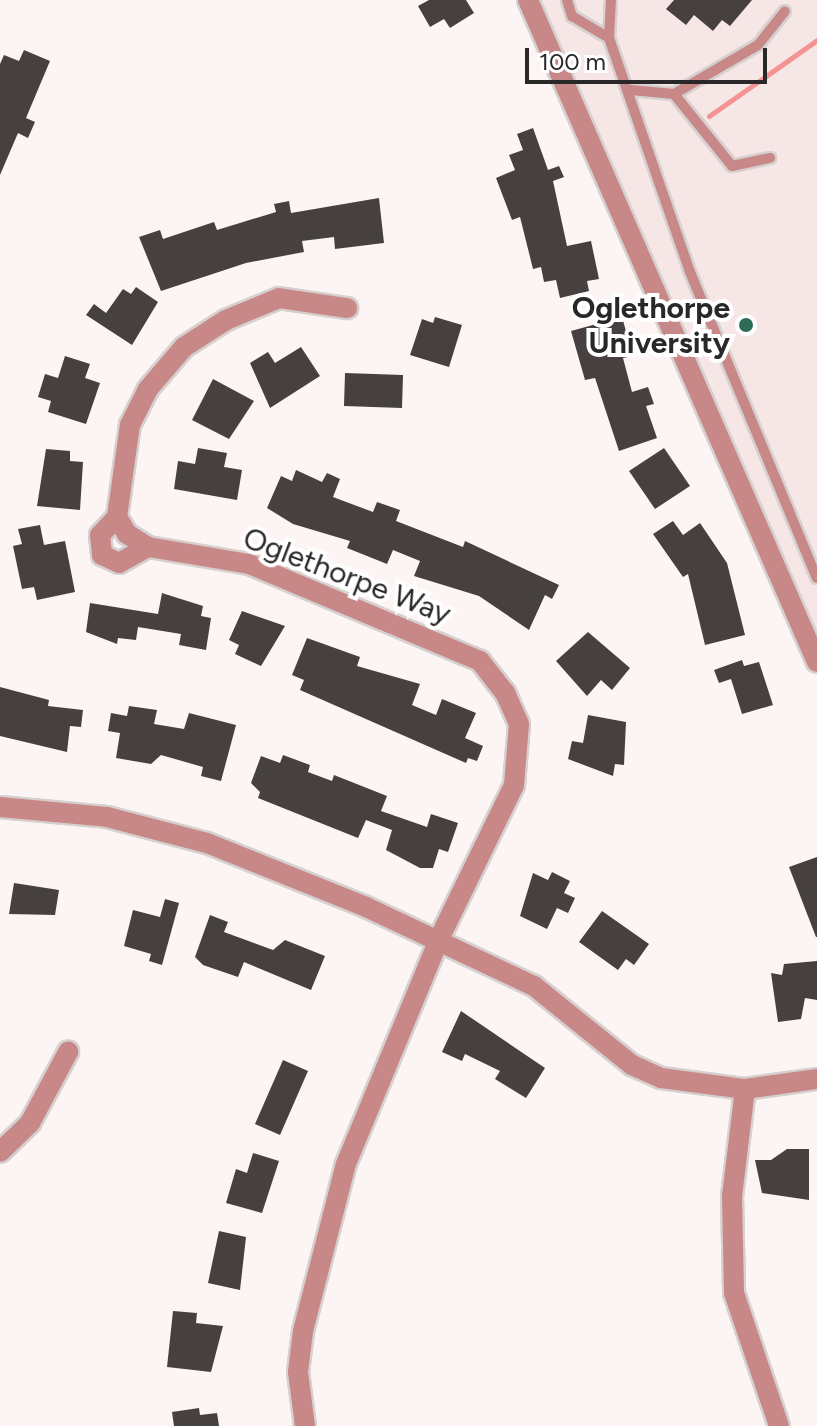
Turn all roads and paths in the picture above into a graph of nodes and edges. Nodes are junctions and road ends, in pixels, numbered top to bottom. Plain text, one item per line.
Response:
1 (528, 0) edge
2 (567, 0) edge
3 (611, 0) edge
4 (785, 11) dead end
5 (609, 38) junction
6 (631, 90) junction
7 (674, 94) junction
8 (770, 158) dead end
9 (347, 308) dead end
10 (117, 517) junction
11 (148, 547) junction
12 (817, 578) edge
13 (817, 662) edge
14 (0, 807) edge
15 (439, 939) junction
16 (68, 1052) dead end
17 (817, 1079) edge
18 (745, 1089) junction
19 (0, 1152) edge
20 (305, 1426) edge
21 (779, 1426) edge

1 - 13 street
2 - 5 lane
3 - 5 lane
4 - 7 lane
5 - 6 lane
6 - 7 lane
6 - 12 lane
7 - 8 lane
9 - 10 street
10 - 11 street
10 - 11 street
11 - 15 street, Oglethorpe Way
14 - 15 street
15 - 18 street
15 - 20 street, Oglethorpe Way
16 - 19 street
17 - 18 street
18 - 21 street

